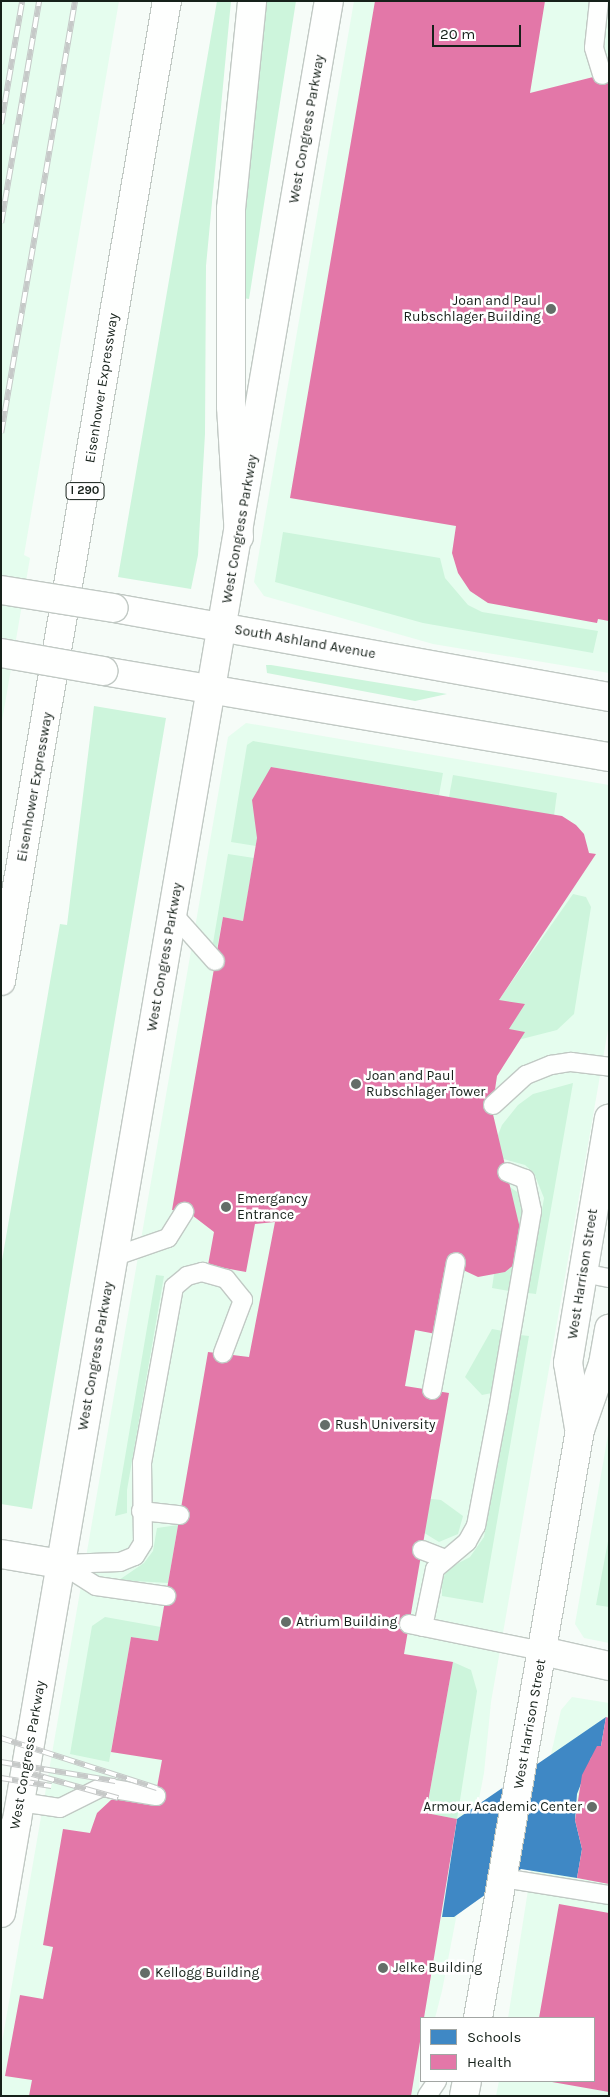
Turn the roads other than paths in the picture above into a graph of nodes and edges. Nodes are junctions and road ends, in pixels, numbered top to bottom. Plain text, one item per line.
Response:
1 (167, 1) edge
2 (252, 1) edge
3 (329, 1) edge
4 (599, 1) edge
5 (602, 75) dead end
6 (239, 537) junction
7 (1, 590) edge
8 (223, 628) junction
9 (1, 653) edge
10 (211, 691) junction
11 (609, 697) edge
12 (609, 757) edge
13 (173, 914) junction
14 (215, 961) dead end
15 (1, 981) edge
16 (609, 1067) edge
17 (493, 1105) dead end
18 (609, 1118) edge
19 (507, 1172) dead end
20 (602, 1198) edge
21 (184, 1212) dead end
22 (113, 1257) junction
23 (456, 1262) dead end
24 (596, 1276) edge
25 (609, 1329) edge
26 (222, 1353) dead end
27 (432, 1390) dead end
28 (580, 1430) junction
29 (141, 1511) junction
30 (180, 1515) dead end
31 (422, 1550) dead end
32 (1, 1554) edge
33 (443, 1558) junction
34 (61, 1564) junction
35 (166, 1596) dead end
36 (542, 1651) junction
37 (609, 1666) edge
38 (156, 1796) dead end
39 (19, 1811) junction
40 (1, 1855) edge
41 (503, 1878) junction
42 (609, 1896) edge
43 (1, 1913) edge
44 (478, 2017) edge
45 (436, 2082) edge
46 (467, 2082) edge
47 (427, 2096) edge
48 (464, 2096) edge

1 - 15 main road, Eisenhower Expressway / I 290
2 - 6 main road
3 - 6 main road, West Congress Parkway
4 - 5 lane
6 - 8 main road, West Congress Parkway
7 - 8 main road, South Ashland Avenue, bridge
8 - 10 main road, West Congress Parkway
8 - 11 main road, South Ashland Avenue
9 - 10 main road, bridge
10 - 12 main road
10 - 13 main road, West Congress Parkway
13 - 14 lane
13 - 22 main road, West Congress Parkway
16 - 17 lane
18 - 20 main road, West Harrison Street
19 - 33 lane
20 - 24 main road, West Harrison Street
21 - 22 lane
22 - 34 main road, West Congress Parkway
23 - 27 lane
24 - 28 main road, West Harrison Street
25 - 28 main road, West Harrison Street
26 - 29 lane
28 - 36 main road, West Harrison Street
29 - 30 lane
29 - 34 lane
31 - 33 lane
32 - 34 main road
33 - 36 lane
34 - 35 lane
34 - 39 main road, West Congress Parkway
36 - 37 main road
36 - 41 main road, West Harrison Street
38 - 39 lane
39 - 40 main road
39 - 43 main road, West Congress Parkway
41 - 42 lane
41 - 44 main road, West Harrison Street
45 - 47 lane
46 - 48 main road

